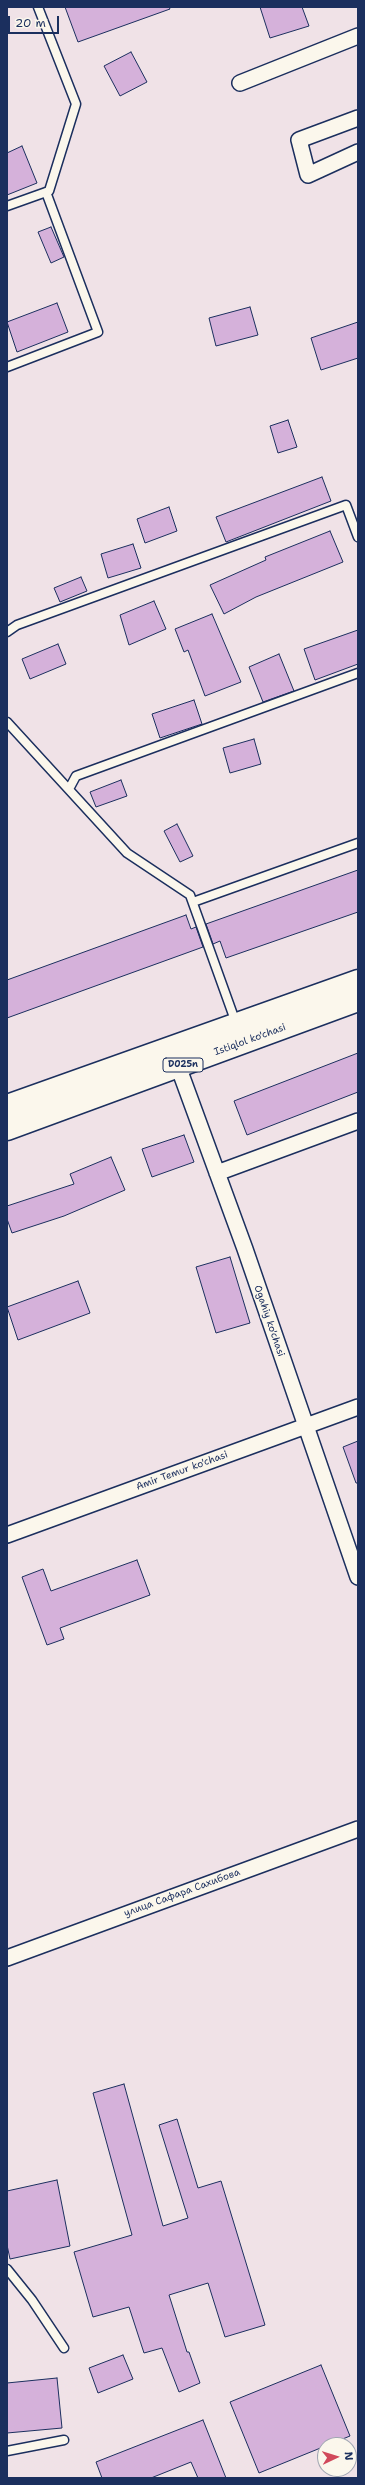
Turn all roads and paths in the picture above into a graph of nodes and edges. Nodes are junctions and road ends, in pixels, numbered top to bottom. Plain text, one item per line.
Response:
1 (38, 7) edge
2 (358, 36) edge
3 (240, 83) dead end
4 (358, 118) edge
5 (358, 152) edge
6 (46, 192) junction
7 (7, 206) edge
8 (7, 367) edge
9 (358, 537) edge
10 (7, 632) edge
11 (358, 673) edge
12 (7, 722) edge
13 (69, 789) junction
14 (358, 843) edge
15 (193, 902) junction
16 (358, 981) edge
17 (358, 1000) edge
18 (237, 1025) junction
19 (178, 1066) junction
20 (7, 1106) edge
21 (358, 1121) edge
22 (7, 1128) edge
23 (217, 1173) junction
24 (358, 1407) edge
25 (305, 1426) junction
26 (7, 1535) edge
27 (358, 1577) edge
28 (358, 1829) edge
29 (7, 1958) edge
30 (7, 2269) edge
31 (64, 2348) dead end
32 (64, 2440) dead end
33 (7, 2451) edge

1 - 6 lane
2 - 3 street
4 - 5 street
6 - 7 lane
6 - 8 lane
9 - 10 lane
11 - 13 lane
12 - 13 lane
13 - 15 lane
14 - 15 lane
15 - 18 lane
16 - 18 main road, Istiqlol ko'chasi / D025n
17 - 19 main road, Istiqlol ko'chasi / D025n
18 - 20 main road, Istiqlol ko'chasi / D025n
19 - 22 main road, Istiqlol ko'chasi / D025n
19 - 23 street, Ogahiy ko'chasi
21 - 23 street
23 - 25 street, Ogahiy ko'chasi
24 - 25 street, Amir Temur ko'chasi
25 - 26 street, Amir Temur ko'chasi
25 - 27 street, Ogahiy ko'chasi
28 - 29 street, улица Сафара Сахибова
30 - 31 lane
32 - 33 lane

